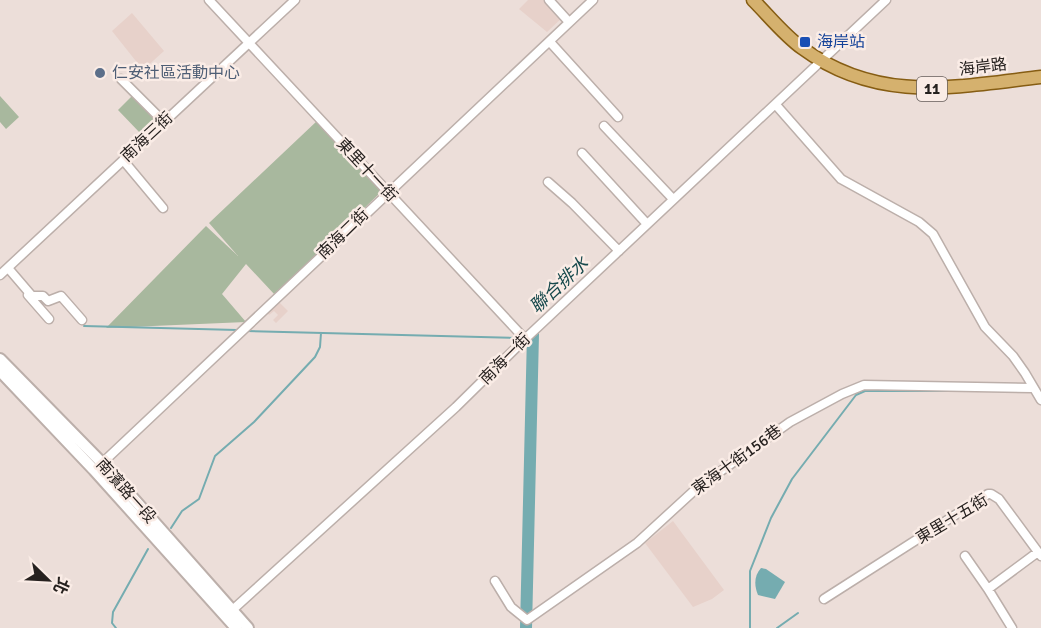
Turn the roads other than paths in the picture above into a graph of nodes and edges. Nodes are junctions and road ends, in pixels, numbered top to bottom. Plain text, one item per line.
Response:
1 (209, 0) edge
2 (294, 0) edge
3 (549, 0) edge
4 (593, 0) edge
5 (753, 0) edge
6 (886, 0) edge
7 (569, 22) junction
8 (250, 42) junction
9 (550, 42) junction
10 (824, 61) junction
11 (1041, 77) edge
12 (121, 79) dead end
13 (776, 105) junction
14 (618, 117) dead end
15 (164, 122) junction
16 (604, 126) dead end
17 (582, 153) dead end
18 (123, 160) junction
19 (548, 182) dead end
20 (387, 192) junction
21 (673, 199) junction
22 (163, 208) dead end
23 (647, 224) junction
24 (618, 252) junction
25 (4, 271) edge
26 (49, 319) dead end
27 (82, 320) dead end
28 (525, 339) junction
29 (0, 359) edge
30 (0, 371) edge
31 (1038, 394) edge
32 (98, 467) junction
33 (1041, 540) edge
34 (1037, 551) edge
35 (966, 556) dead end
36 (495, 581) dead end
37 (988, 589) junction
38 (824, 598) dead end
39 (229, 614) junction
40 (236, 628) edge
41 (248, 628) edge
42 (1012, 628) edge

1 - 8 street, 東里十一街
2 - 8 street, 南海三街
3 - 7 street
4 - 7 street, 南海二街
5 - 10 main road, 海岸路 / 11
6 - 10 street, 南海一街
7 - 9 street, 南海二街
8 - 15 street, 南海三街
8 - 20 street, 東里十一街
9 - 14 street
9 - 20 street, 南海二街
10 - 11 main road, 海岸路 / 11
10 - 13 street, 南海一街
12 - 15 street
13 - 21 street, 南海一街
13 - 31 street, 東海十街156巷
15 - 18 street, 南海三街
16 - 21 street
17 - 23 street
18 - 22 street
18 - 25 street, 南海三街
19 - 24 street
20 - 28 street, 東里十一街
20 - 32 street, 南海二街
21 - 23 street, 南海一街
23 - 24 street, 南海一街
24 - 28 street, 南海一街
25 - 26 street
25 - 27 street
28 - 39 street, 南海一街
29 - 32 main road, 南濱路一段
30 - 32 main road, 南濱路一段
31 - 36 street, 東海十街156巷
32 - 39 main road, 南濱路一段
33 - 34 street
34 - 37 street
34 - 38 street, 東里十五街
35 - 37 street
37 - 42 street
39 - 40 main road, 南濱路一段
39 - 41 main road, 南濱路一段

